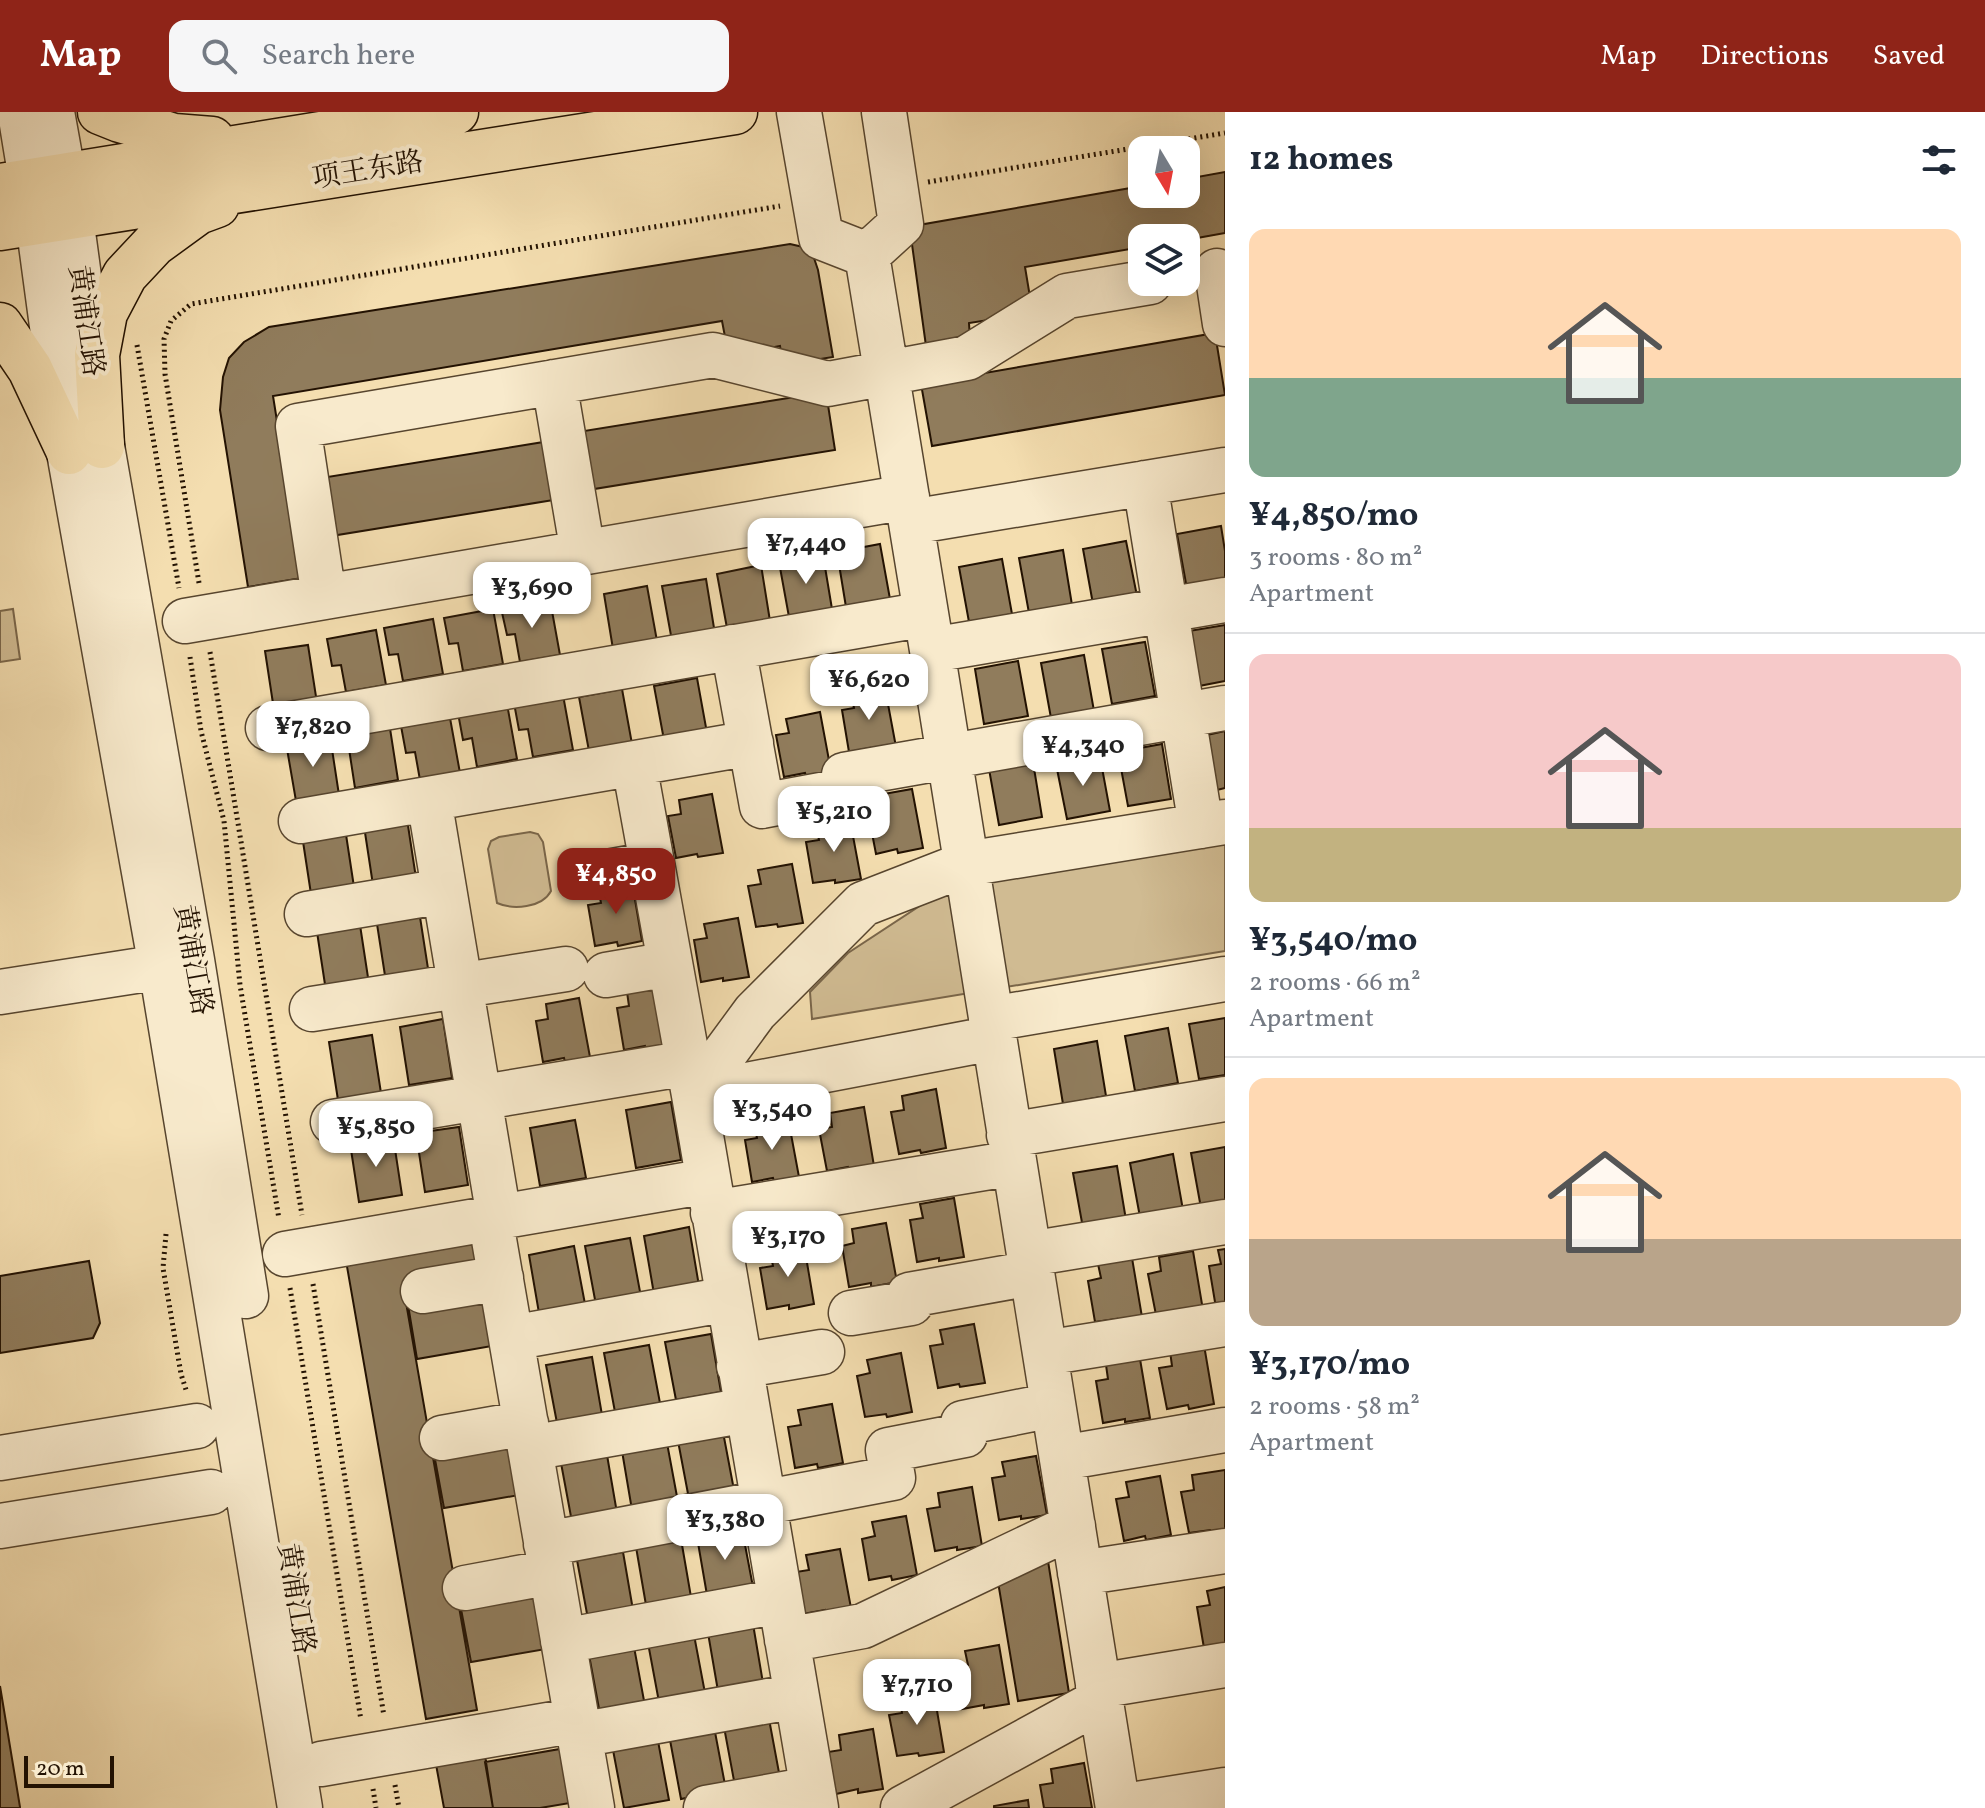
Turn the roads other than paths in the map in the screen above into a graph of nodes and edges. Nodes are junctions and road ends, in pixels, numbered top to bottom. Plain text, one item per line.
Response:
1 (20, 112) edge
2 (52, 112) edge
3 (100, 112) edge
4 (456, 112) edge
5 (735, 112) edge
6 (799, 112) edge
7 (884, 112) edge
8 (394, 117) edge
9 (263, 143) junction
10 (267, 187) junction
11 (34, 202) edge
12 (867, 255) junction
13 (1209, 272) edge
14 (1128, 286) edge
15 (1225, 324) edge
16 (0, 325) edge
17 (887, 373) junction
18 (554, 382) junction
19 (86, 449) junction
20 (1225, 470) edge
21 (1145, 483) junction
22 (909, 509) junction
23 (583, 553) junction
24 (324, 597) junction
25 (1225, 600) edge
26 (1166, 610) junction
27 (185, 621) road end
28 (929, 632) junction
29 (733, 647) junction
30 (1225, 708) edge
31 (1183, 715) junction
32 (268, 728) dead end
33 (751, 743) junction
34 (949, 756) junction
35 (634, 764) junction
36 (429, 799) junction
37 (301, 821) dead end
38 (1213, 824) edge
39 (652, 864) junction
40 (966, 864) junction
41 (585, 876) dead end
42 (444, 891) junction
43 (307, 914) dead end
44 (177, 964) junction
45 (670, 964) junction
46 (1225, 979) edge
47 (460, 985) junction
48 (0, 992) edge
49 (312, 1009) dead end
50 (993, 1028) junction
51 (691, 1079) junction
52 (479, 1098) junction
53 (1225, 1099) edge
54 (333, 1122) dead end
55 (1012, 1149) junction
56 (710, 1197) junction
57 (499, 1217) junction
58 (1225, 1222) edge
59 (285, 1254) road end
60 (1030, 1263) junction
61 (501, 1278) junction
62 (423, 1291) dead end
63 (728, 1299) junction
64 (851, 1313) dead end
65 (1225, 1324) edge
66 (511, 1338) junction
67 (822, 1352) dead end
68 (1045, 1353) junction
69 (739, 1366) junction
70 (1053, 1405) junction
71 (747, 1410) junction
72 (197, 1426) dead end
73 (1225, 1430) edge
74 (528, 1436) junction
75 (442, 1438) dead end
76 (0, 1458) edge
77 (1062, 1458) junction
78 (211, 1492) dead end
79 (763, 1503) junction
80 (0, 1526) edge
81 (1073, 1526) junction
82 (1225, 1551) edge
83 (549, 1558) junction
84 (1080, 1573) junction
85 (465, 1588) dead end
86 (783, 1620) junction
87 (563, 1641) junction
88 (1225, 1665) edge
89 (1099, 1693) junction
90 (796, 1696) junction
91 (578, 1728) junction
92 (321, 1764) junction
93 (1225, 1790) edge
94 (814, 1798) edge
95 (1118, 1807) edge
96 (300, 1808) edge
97 (329, 1808) edge
98 (592, 1808) edge
99 (706, 1808) edge
100 (903, 1808) edge

1 - 11 street
2 - 11 street, 黄浦江路
3 - 9 main road
4 - 8 main road, 项王东路
5 - 10 main road, 项王东路
6 - 12 street
7 - 12 street
8 - 9 main road, 项王东路
9 - 11 main road, 项王东路
10 - 11 main road, 项王东路
10 - 19 main road
11 - 19 street, 黄浦江路
12 - 17 street
13 - 15 street
14 - 17 street
16 - 19 main road
17 - 18 street
17 - 22 street
18 - 23 street
18 - 24 street
19 - 44 street, 黄浦江路
20 - 21 street
21 - 22 street
21 - 26 street
22 - 23 street
22 - 28 street
23 - 24 street
24 - 27 street
25 - 26 street
26 - 28 street
26 - 31 street
28 - 29 street
28 - 34 street
29 - 32 street
29 - 33 street
30 - 31 street
31 - 34 street
31 - 38 street
33 - 34 street
33 - 35 street
34 - 40 street
35 - 36 street
35 - 39 street
36 - 37 street
36 - 42 street
38 - 40 street
39 - 41 street
39 - 45 street
40 - 50 street
40 - 51 street
42 - 43 street
42 - 47 street
44 - 48 street
44 - 92 street, 黄浦江路
44 - 96 street, 黄浦江路
45 - 47 street
45 - 51 street
46 - 50 street
47 - 49 street
47 - 52 street
50 - 51 street
50 - 55 street
51 - 52 street
51 - 56 street
52 - 54 street
52 - 57 street
53 - 55 street
55 - 56 street
55 - 60 street
56 - 57 street
56 - 63 street
57 - 59 street
57 - 61 street
58 - 60 street
60 - 64 street
60 - 68 street
61 - 62 street
61 - 66 street
63 - 66 street
63 - 69 street
65 - 68 street
66 - 74 street
67 - 69 street
68 - 70 street
69 - 71 street
70 - 77 street
70 - 79 street
71 - 74 street
71 - 79 street
72 - 76 street
73 - 77 street
74 - 75 street
74 - 83 street
77 - 81 street
78 - 80 street
79 - 83 street
79 - 86 street
81 - 84 street
81 - 86 street
82 - 84 street
83 - 85 street
83 - 87 street
84 - 89 street
86 - 87 street
86 - 90 street
87 - 91 street
88 - 89 street
89 - 95 street
89 - 100 street
90 - 91 street
90 - 94 street
91 - 92 street
91 - 98 street
92 - 97 street, 黄浦江路
93 - 95 street
94 - 99 street

